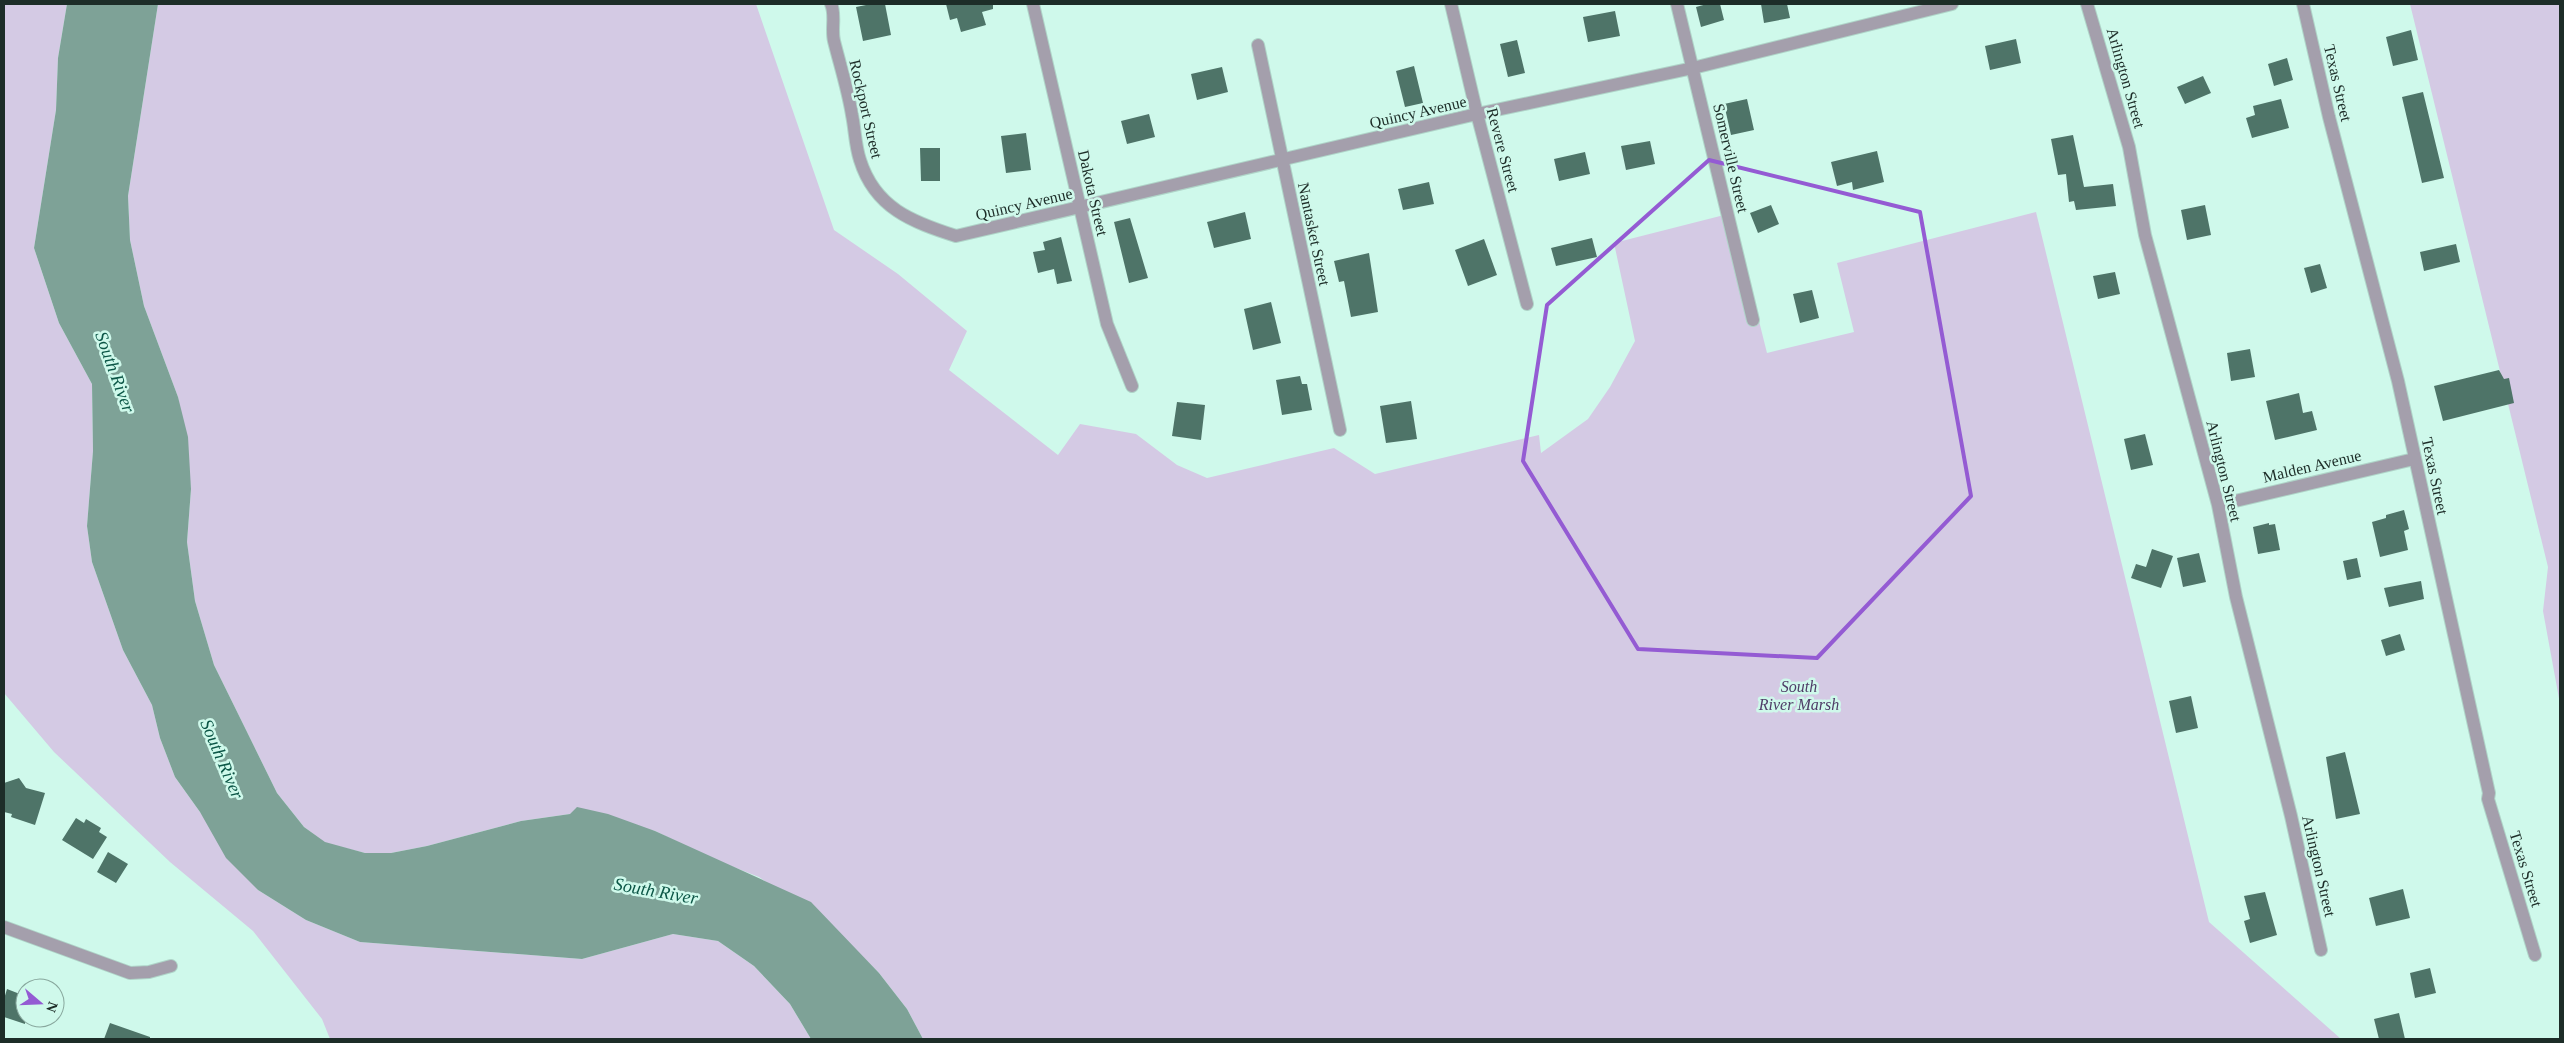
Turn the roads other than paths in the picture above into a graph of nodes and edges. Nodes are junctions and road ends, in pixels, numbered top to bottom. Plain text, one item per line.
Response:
1 (1033, 4) edge
2 (1451, 4) edge
3 (1677, 4) edge
4 (1952, 4) edge
5 (2088, 4) edge
6 (2303, 4) edge
7 (834, 5) edge
8 (1258, 45) dead end
9 (1693, 68) junction
10 (1477, 114) junction
11 (1282, 161) junction
12 (1079, 208) junction
13 (895, 211) joint
14 (1527, 304) dead end
15 (1753, 320) dead end
16 (1132, 386) dead end
17 (1340, 430) dead end
18 (2414, 459) junction
19 (2218, 505) junction
20 (4, 927) edge
21 (2321, 950) dead end
22 (2535, 955) dead end
23 (171, 966) dead end

1 - 12 street, Dakota Street
2 - 10 street, Revere Street
3 - 9 street, Somerville Street
4 - 9 street, Quincy Avenue
5 - 19 street, Arlington Street
6 - 18 street, Texas Street
7 - 13 street, Rockport Street
8 - 11 street, Nantasket Street
9 - 10 street, Quincy Avenue
9 - 15 street, Somerville Street
10 - 11 street, Quincy Avenue
10 - 14 street, Revere Street
11 - 12 street, Quincy Avenue
11 - 17 street, Nantasket Street
12 - 13 street, Quincy Avenue
12 - 16 street, Dakota Street
18 - 19 street, Malden Avenue
18 - 22 street, Texas Street
19 - 21 street, Arlington Street
20 - 23 street

